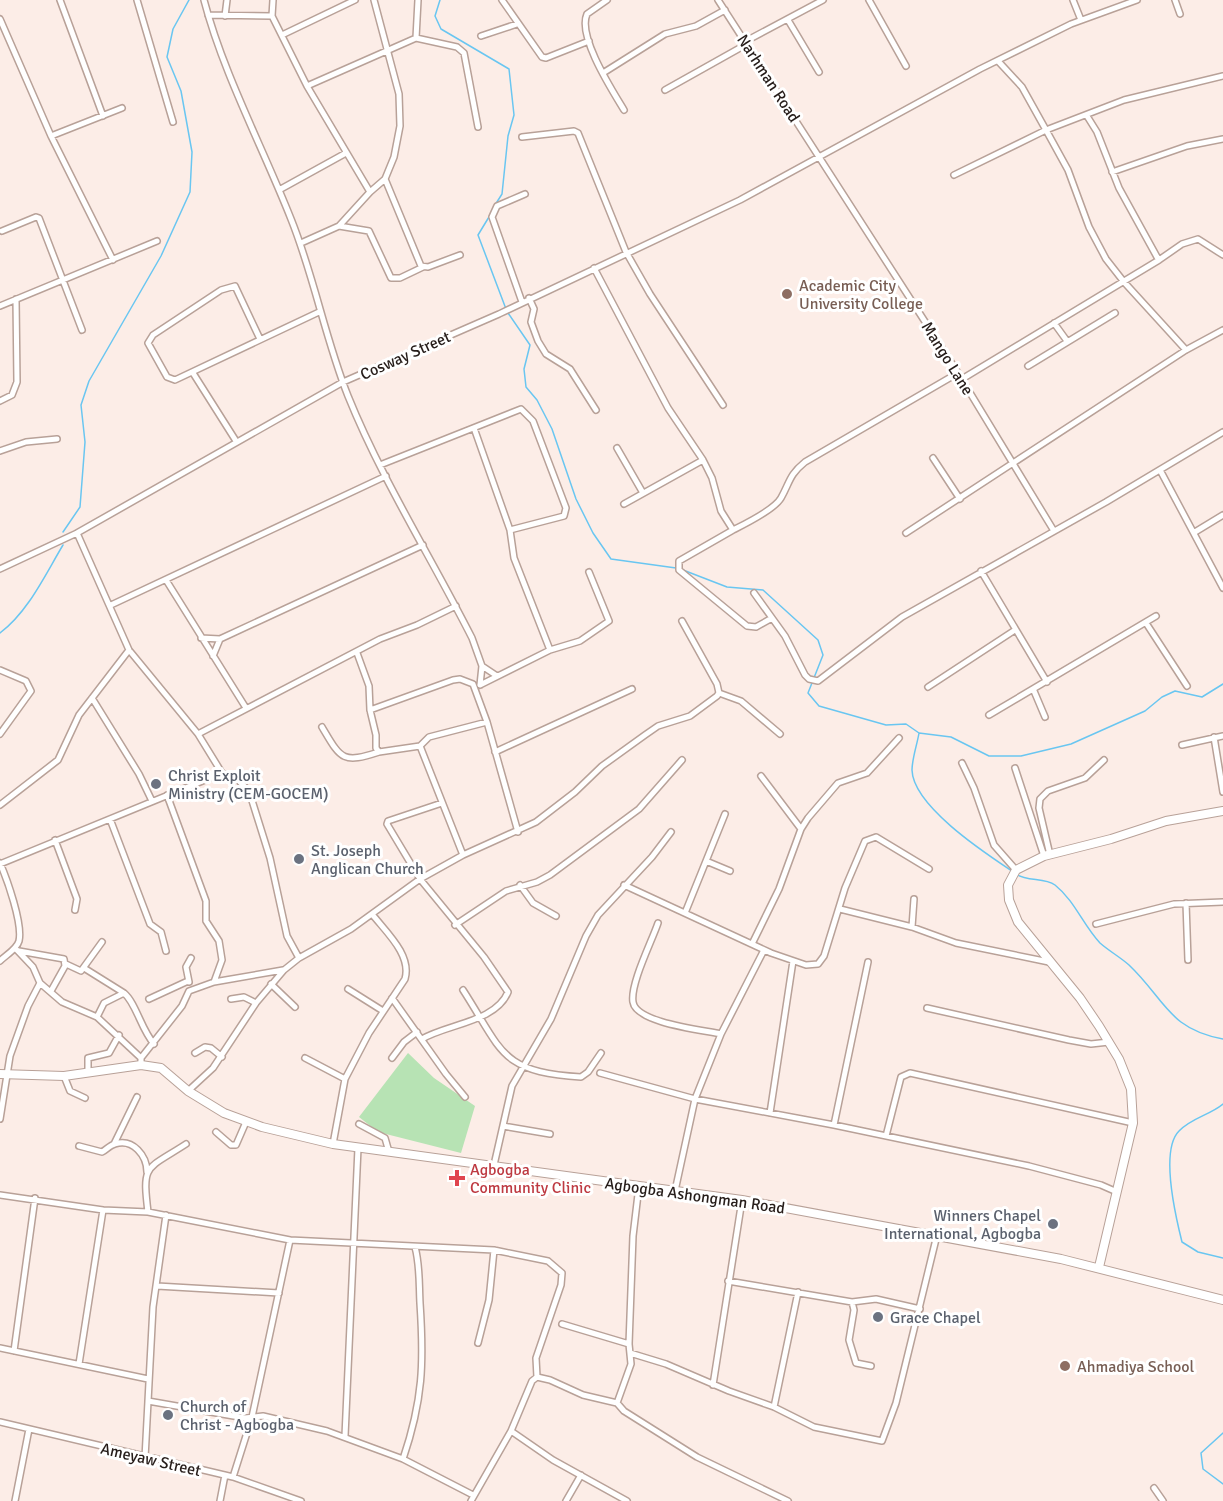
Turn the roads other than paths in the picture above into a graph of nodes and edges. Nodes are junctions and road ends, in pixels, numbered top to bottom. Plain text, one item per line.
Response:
1 (60, 0) edge
2 (137, 0) edge
3 (204, 0) edge
4 (227, 0) edge
5 (273, 0) edge
6 (355, 0) edge
7 (374, 0) edge
8 (418, 0) edge
9 (502, 0) edge
10 (607, 0) edge
11 (718, 0) edge
12 (807, 0) edge
13 (823, 0) edge
14 (869, 0) edge
15 (1072, 0) edge
16 (1137, 0) edge
17 (1175, 0) edge
18 (811, 7) junction
19 (725, 10) junction
20 (1180, 14) dead end
21 (208, 15) junction
22 (225, 16) junction
23 (272, 16) junction
24 (0, 19) edge
25 (788, 20) junction
26 (1081, 20) junction
27 (517, 24) junction
28 (282, 35) junction
29 (481, 36) dead end
30 (416, 38) junction
31 (589, 41) junction
32 (747, 43) junction
33 (389, 49) junction
34 (998, 61) junction
35 (906, 66) dead end
36 (819, 72) dead end
37 (603, 74) junction
38 (1223, 76) edge
39 (306, 86) junction
40 (665, 90) dead end
41 (122, 108) dead end
42 (624, 110) dead end
43 (103, 116) junction
44 (1087, 116) junction
45 (173, 122) dead end
46 (477, 127) dead end
47 (1046, 130) junction
48 (51, 136) junction
49 (522, 137) dead end
50 (1223, 139) edge
51 (346, 153) junction
52 (819, 157) junction
53 (1112, 172) junction
54 (954, 175) dead end
55 (385, 179) junction
56 (279, 190) junction
57 (370, 192) junction
58 (525, 194) dead end
59 (339, 226) junction
60 (2, 231) dead end
61 (157, 241) dead end
62 (301, 243) junction
63 (626, 252) junction
64 (460, 255) dead end
65 (1223, 255) edge
66 (113, 260) junction
67 (1159, 260) junction
68 (423, 267) junction
69 (594, 268) junction
70 (63, 280) junction
71 (1124, 282) junction
72 (529, 298) junction
73 (16, 299) junction
74 (521, 302) junction
75 (0, 306) edge
76 (319, 312) junction
77 (1115, 313) dead end
78 (1054, 324) junction
79 (82, 330) dead end
80 (1223, 330) edge
81 (260, 339) junction
82 (1067, 341) junction
83 (1186, 350) junction
84 (1028, 366) dead end
85 (194, 373) junction
86 (960, 376) junction
87 (343, 382) junction
88 (0, 401) edge
89 (723, 405) dead end
90 (596, 410) dead end
91 (474, 428) junction
92 (1223, 432) edge
93 (57, 439) dead end
94 (236, 441) junction
95 (617, 448) dead end
96 (0, 451) edge
97 (933, 458) dead end
98 (703, 460) junction
99 (1014, 463) junction
100 (380, 465) junction
101 (1160, 470) junction
102 (387, 477) junction
103 (643, 493) junction
104 (960, 500) junction
105 (624, 504) dead end
106 (1223, 515) edge
107 (510, 530) junction
108 (732, 530) junction
109 (1053, 531) junction
110 (1195, 532) junction
111 (76, 533) junction
112 (906, 533) dead end
113 (423, 545) junction
114 (0, 569) edge
115 (981, 571) junction
116 (589, 572) dead end
117 (166, 580) junction
118 (1223, 588) edge
119 (754, 593) dead end
120 (111, 605) junction
121 (456, 606) junction
122 (1156, 616) dead end
123 (772, 618) junction
124 (682, 621) dead end
125 (1146, 623) junction
126 (1015, 630) junction
127 (201, 638) junction
128 (220, 639) junction
129 (129, 650) junction
130 (550, 650) junction
131 (357, 652) junction
132 (213, 656) junction
133 (482, 666) junction
134 (0, 670) edge
135 (497, 676) junction
136 (1047, 682) junction
137 (1187, 686) dead end
138 (478, 687) junction
139 (928, 687) dead end
140 (632, 689) dead end
141 (1034, 691) junction
142 (719, 693) junction
143 (92, 698) junction
144 (246, 708) junction
145 (370, 710) junction
146 (989, 715) dead end
147 (1045, 717) dead end
148 (487, 722) junction
149 (322, 727) dead end
150 (0, 734) edge
151 (198, 734) junction
152 (780, 734) dead end
153 (1223, 736) edge
154 (1214, 737) junction
155 (899, 738) dead end
156 (1182, 745) dead end
157 (420, 746) junction
158 (379, 752) junction
159 (495, 752) junction
160 (682, 760) dead end
161 (1104, 760) dead end
162 (962, 763) dead end
163 (1015, 768) dead end
164 (222, 773) junction
165 (761, 776) dead end
166 (1223, 792) edge
167 (168, 795) junction
168 (152, 801) junction
169 (441, 804) junction
170 (0, 805) edge
171 (1223, 811) edge
172 (725, 814) dead end
173 (110, 819) junction
174 (801, 829) junction
175 (518, 832) junction
176 (671, 832) dead end
177 (55, 840) junction
178 (463, 855) junction
179 (1047, 856) junction
180 (706, 861) junction
181 (0, 864) edge
182 (929, 869) dead end
183 (1016, 870) junction
184 (730, 871) dead end
185 (420, 879) junction
186 (520, 885) junction
187 (624, 885) junction
188 (914, 899) dead end
189 (1223, 902) edge
190 (1186, 903) junction
191 (840, 909) junction
192 (75, 910) dead end
193 (372, 914) junction
194 (684, 914) junction
195 (556, 916) dead end
196 (658, 923) dead end
197 (1096, 924) dead end
198 (455, 925) junction
199 (912, 927) junction
200 (102, 942) dead end
201 (752, 944) junction
202 (17, 949) junction
203 (764, 950) junction
204 (166, 951) dead end
205 (191, 958) dead end
206 (298, 958) junction
207 (1188, 960) dead end
208 (0, 961) edge
209 (793, 961) junction
210 (868, 962) dead end
211 (1049, 962) junction
212 (66, 964) junction
213 (84, 968) junction
214 (284, 970) junction
215 (188, 981) junction
216 (40, 982) junction
217 (214, 982) junction
218 (272, 984) junction
219 (192, 989) junction
220 (348, 989) dead end
221 (463, 990) dead end
222 (51, 991) junction
223 (124, 993) junction
224 (392, 998) junction
225 (149, 999) dead end
226 (231, 999) dead end
227 (256, 1003) junction
228 (295, 1007) dead end
229 (927, 1008) dead end
230 (383, 1011) junction
231 (97, 1017) junction
232 (481, 1018) junction
233 (417, 1032) junction
234 (721, 1034) junction
235 (119, 1035) junction
236 (422, 1039) junction
237 (1109, 1042) junction
238 (154, 1044) junction
239 (195, 1053) dead end
240 (601, 1053) dead end
241 (222, 1057) junction
242 (305, 1058) dead end
243 (392, 1058) dead end
244 (141, 1061) junction
245 (524, 1068) junction
246 (88, 1072) junction
247 (600, 1073) dead end
248 (4, 1075) edge
249 (64, 1076) junction
250 (345, 1079) junction
251 (188, 1091) junction
252 (137, 1097) dead end
253 (465, 1097) dead end
254 (85, 1098) dead end
255 (695, 1099) junction
256 (770, 1113) junction
257 (0, 1119) edge
258 (246, 1122) junction
259 (1133, 1123) junction
260 (359, 1124) dead end
261 (834, 1125) junction
262 (503, 1126) junction
263 (216, 1132) dead end
264 (550, 1134) dead end
265 (886, 1136) junction
266 (114, 1144) junction
267 (186, 1144) dead end
268 (333, 1144) junction
269 (79, 1146) dead end
270 (358, 1148) junction
271 (389, 1152) junction
272 (494, 1165) junction
273 (147, 1172) junction
274 (639, 1186) junction
275 (675, 1191) junction
276 (1117, 1192) junction
277 (0, 1195) edge
278 (35, 1198) junction
279 (742, 1200) junction
280 (103, 1210) junction
281 (148, 1212) junction
282 (166, 1215) junction
283 (937, 1235) junction
284 (290, 1240) junction
285 (353, 1243) junction
286 (415, 1247) junction
287 (494, 1250) junction
288 (1099, 1267) junction
289 (729, 1281) junction
290 (157, 1286) junction
291 (798, 1292) junction
292 (279, 1293) junction
293 (1223, 1300) edge
294 (852, 1302) junction
295 (920, 1310) junction
296 (562, 1324) dead end
297 (478, 1343) dead end
298 (629, 1344) junction
299 (0, 1348) edge
300 (14, 1350) junction
301 (630, 1353) junction
302 (79, 1364) junction
303 (871, 1366) dead end
304 (537, 1377) junction
305 (148, 1379) junction
306 (713, 1385) junction
307 (148, 1401) junction
308 (617, 1403) junction
309 (774, 1407) junction
310 (252, 1417) junction
311 (0, 1422) edge
312 (28, 1428) junction
313 (511, 1431) junction
314 (345, 1436) junction
315 (145, 1458) junction
316 (403, 1459) junction
317 (225, 1475) junction
318 (581, 1476) junction
319 (233, 1477) junction
320 (1154, 1488) dead end
321 (472, 1498) edge
322 (15, 1501) edge
323 (220, 1501) edge
324 (301, 1501) edge
325 (566, 1501) edge
326 (627, 1501) edge
327 (788, 1501) edge
328 (1163, 1501) edge

1 - 43 street
2 - 45 street
3 - 21 street
4 - 22 street
5 - 23 street
6 - 28 street
7 - 33 street
8 - 30 street
9 - 27 street
10 - 31 street
11 - 19 street, Narhman Road
12 - 18 street
13 - 18 street
14 - 35 street
15 - 26 street
16 - 26 street, Cosway Street
17 - 20 street
18 - 25 street
19 - 32 street, Narhman Road
19 - 37 street
21 - 22 street
21 - 56 street
22 - 23 street
23 - 28 street
24 - 48 street
25 - 32 street
25 - 36 street
26 - 34 street, Cosway Street
27 - 29 street
27 - 31 street
28 - 39 street
30 - 33 street
30 - 46 street
31 - 37 street
32 - 40 street
32 - 52 street, Narhman Road
33 - 39 street
33 - 55 street
34 - 47 street
34 - 52 street, Cosway Street
37 - 42 street
38 - 44 street
39 - 51 street
41 - 43 street
43 - 48 street
44 - 47 street
44 - 53 street
47 - 54 street
47 - 71 street
48 - 66 street
49 - 63 street
50 - 53 street
51 - 56 street
51 - 57 street
52 - 63 street, Cosway Street
52 - 86 street, Mango Lane
53 - 67 street
55 - 57 street
55 - 68 street
56 - 62 street
57 - 59 street
58 - 74 street
59 - 62 street
59 - 68 street
60 - 70 street
61 - 66 street
62 - 76 street
63 - 69 street, Cosway Street
63 - 89 street
64 - 68 street
65 - 67 street
66 - 70 street
67 - 71 street
69 - 72 street, Cosway Street
69 - 98 street
70 - 73 street
70 - 79 street
71 - 78 street
71 - 83 street
72 - 74 street, Cosway Street
72 - 90 street
73 - 75 street
73 - 88 street
74 - 87 street, Cosway Street
76 - 81 street
76 - 87 street
77 - 82 street
78 - 82 street
78 - 86 street
80 - 83 street
81 - 85 street
81 - 85 street
82 - 84 street
83 - 99 street
85 - 94 street
86 - 99 street, Mango Lane
86 - 108 street
87 - 94 street, Cosway Street
87 - 100 street
91 - 100 street
91 - 107 street
91 - 107 street
92 - 101 street
93 - 96 street
94 - 111 street, Cosway Street
95 - 103 street
97 - 104 street
98 - 103 street
98 - 108 street
99 - 104 street
99 - 109 street, Mango Lane
100 - 102 street
101 - 109 street
101 - 110 street
102 - 113 street
102 - 117 street
103 - 105 street
104 - 112 street
106 - 110 street
107 - 130 street
108 - 123 street
109 - 115 street
110 - 118 street
111 - 114 street, Cosway Street
111 - 120 street
113 - 121 street
113 - 128 street
115 - 123 street
115 - 126 street
116 - 130 street
117 - 120 street
117 - 127 street
119 - 123 street
120 - 129 street
121 - 131 street
121 - 133 street
122 - 125 street
124 - 142 street
125 - 136 street
125 - 137 street
126 - 136 street
126 - 139 street
127 - 128 street
127 - 132 street
128 - 132 street
129 - 143 street
129 - 151 street
130 - 135 street
131 - 144 street
131 - 145 street
132 - 144 street
133 - 135 street
133 - 138 street
134 - 150 street
135 - 138 street
136 - 141 street
138 - 145 street
138 - 148 street
140 - 159 street
141 - 146 street
141 - 147 street
142 - 152 street
142 - 175 street
143 - 168 street
143 - 170 street
144 - 151 street
145 - 158 street
148 - 157 street
148 - 159 street
149 - 158 street
151 - 164 street
153 - 154 street
154 - 156 street
154 - 166 street
155 - 174 street
157 - 158 street
157 - 169 street
159 - 175 street
160 - 186 street
161 - 179 street
162 - 183 street
163 - 179 street
164 - 167 street
164 - 206 street
165 - 174 street
167 - 168 street
167 - 217 street
168 - 173 street
169 - 178 street
169 - 185 street
171 - 179 street
172 - 180 street
173 - 177 street
173 - 204 street
174 - 201 street
175 - 178 street
176 - 187 street
177 - 181 street
177 - 192 street
178 - 185 street
179 - 183 street
180 - 184 street
180 - 194 street
181 - 202 street
182 - 191 street
183 - 211 street
185 - 193 street
185 - 198 street
186 - 195 street
186 - 198 street
187 - 194 street
187 - 245 street
188 - 199 street
189 - 190 street
190 - 197 street
190 - 207 street
191 - 199 street
191 - 209 street
193 - 206 street
193 - 224 street
194 - 201 street
196 - 234 street
198 - 232 street
199 - 211 street
200 - 213 street
201 - 203 street
202 - 208 street
202 - 212 street
202 - 216 street
203 - 209 street
203 - 234 street
205 - 215 street
206 - 214 street
209 - 256 street
210 - 261 street
211 - 237 street
212 - 213 street
212 - 222 street
213 - 223 street
214 - 217 street
214 - 218 street
215 - 219 street
215 - 225 street
216 - 222 street
216 - 248 street
217 - 219 street
218 - 227 street
218 - 228 street
219 - 238 street
220 - 230 street
221 - 232 street
222 - 231 street
223 - 231 street
223 - 238 street
224 - 230 street
224 - 233 street
226 - 227 street
227 - 241 street
229 - 237 street
230 - 250 street
231 - 235 street
232 - 236 street
232 - 245 street
233 - 236 street
233 - 243 street
234 - 255 street
235 - 244 street
235 - 246 street
236 - 253 street
237 - 259 street
238 - 244 street
239 - 241 street
240 - 245 street
241 - 251 street
242 - 250 street
244 - 246 street, Agbogba Ashongman Road
244 - 251 street, Agbogba Ashongman Road
245 - 262 street
246 - 249 street, Agbogba Ashongman Road
247 - 255 street
248 - 249 street, Agbogba Ashongman Road
248 - 257 street
249 - 254 street
250 - 268 street
251 - 258 street, Agbogba Ashongman Road
252 - 266 street
255 - 256 street
255 - 275 street
256 - 261 street
258 - 263 street
258 - 268 street, Agbogba Ashongman Road
259 - 265 street
259 - 276 street
260 - 271 street
261 - 265 street
262 - 264 street
262 - 272 street
265 - 276 street
266 - 269 street
266 - 273 street
267 - 273 street
268 - 270 street, Agbogba Ashongman Road
270 - 271 street, Agbogba Ashongman Road
270 - 285 street
271 - 272 street, Agbogba Ashongman Road
272 - 274 street, Agbogba Ashongman Road
273 - 281 street
274 - 275 street, Agbogba Ashongman Road
274 - 298 street
275 - 279 street, Agbogba Ashongman Road
276 - 288 street
277 - 278 street
278 - 280 street
278 - 300 street
279 - 283 street, Agbogba Ashongman Road
279 - 289 street
280 - 281 street
280 - 302 street
281 - 282 street
282 - 284 street
282 - 290 street
283 - 288 street, Agbogba Ashongman Road
283 - 295 street
284 - 285 street
284 - 292 street
285 - 286 street
285 - 314 street
286 - 287 street
286 - 316 street
287 - 297 street
287 - 304 street
288 - 293 street, Agbogba Ashongman Road
289 - 291 street
289 - 306 street
290 - 292 street
290 - 305 street
291 - 294 street
291 - 309 street
292 - 310 street
294 - 295 street
294 - 303 street
295 - 309 street
296 - 298 street
298 - 301 street
299 - 300 street
300 - 302 street
301 - 306 street
301 - 308 street
302 - 305 street
304 - 308 street
304 - 313 street
305 - 307 street
306 - 309 street
307 - 310 street
307 - 315 street
308 - 327 street
310 - 314 street
310 - 319 street
311 - 312 street, Ameyaw Street
312 - 315 street, Ameyaw Street
312 - 322 street
313 - 318 street
313 - 321 street
314 - 316 street
315 - 317 street, Ameyaw Street
316 - 321 street
317 - 319 street, Ameyaw Street
317 - 323 street
318 - 325 street
318 - 326 street
319 - 324 street, Ameyaw Street
320 - 328 street

